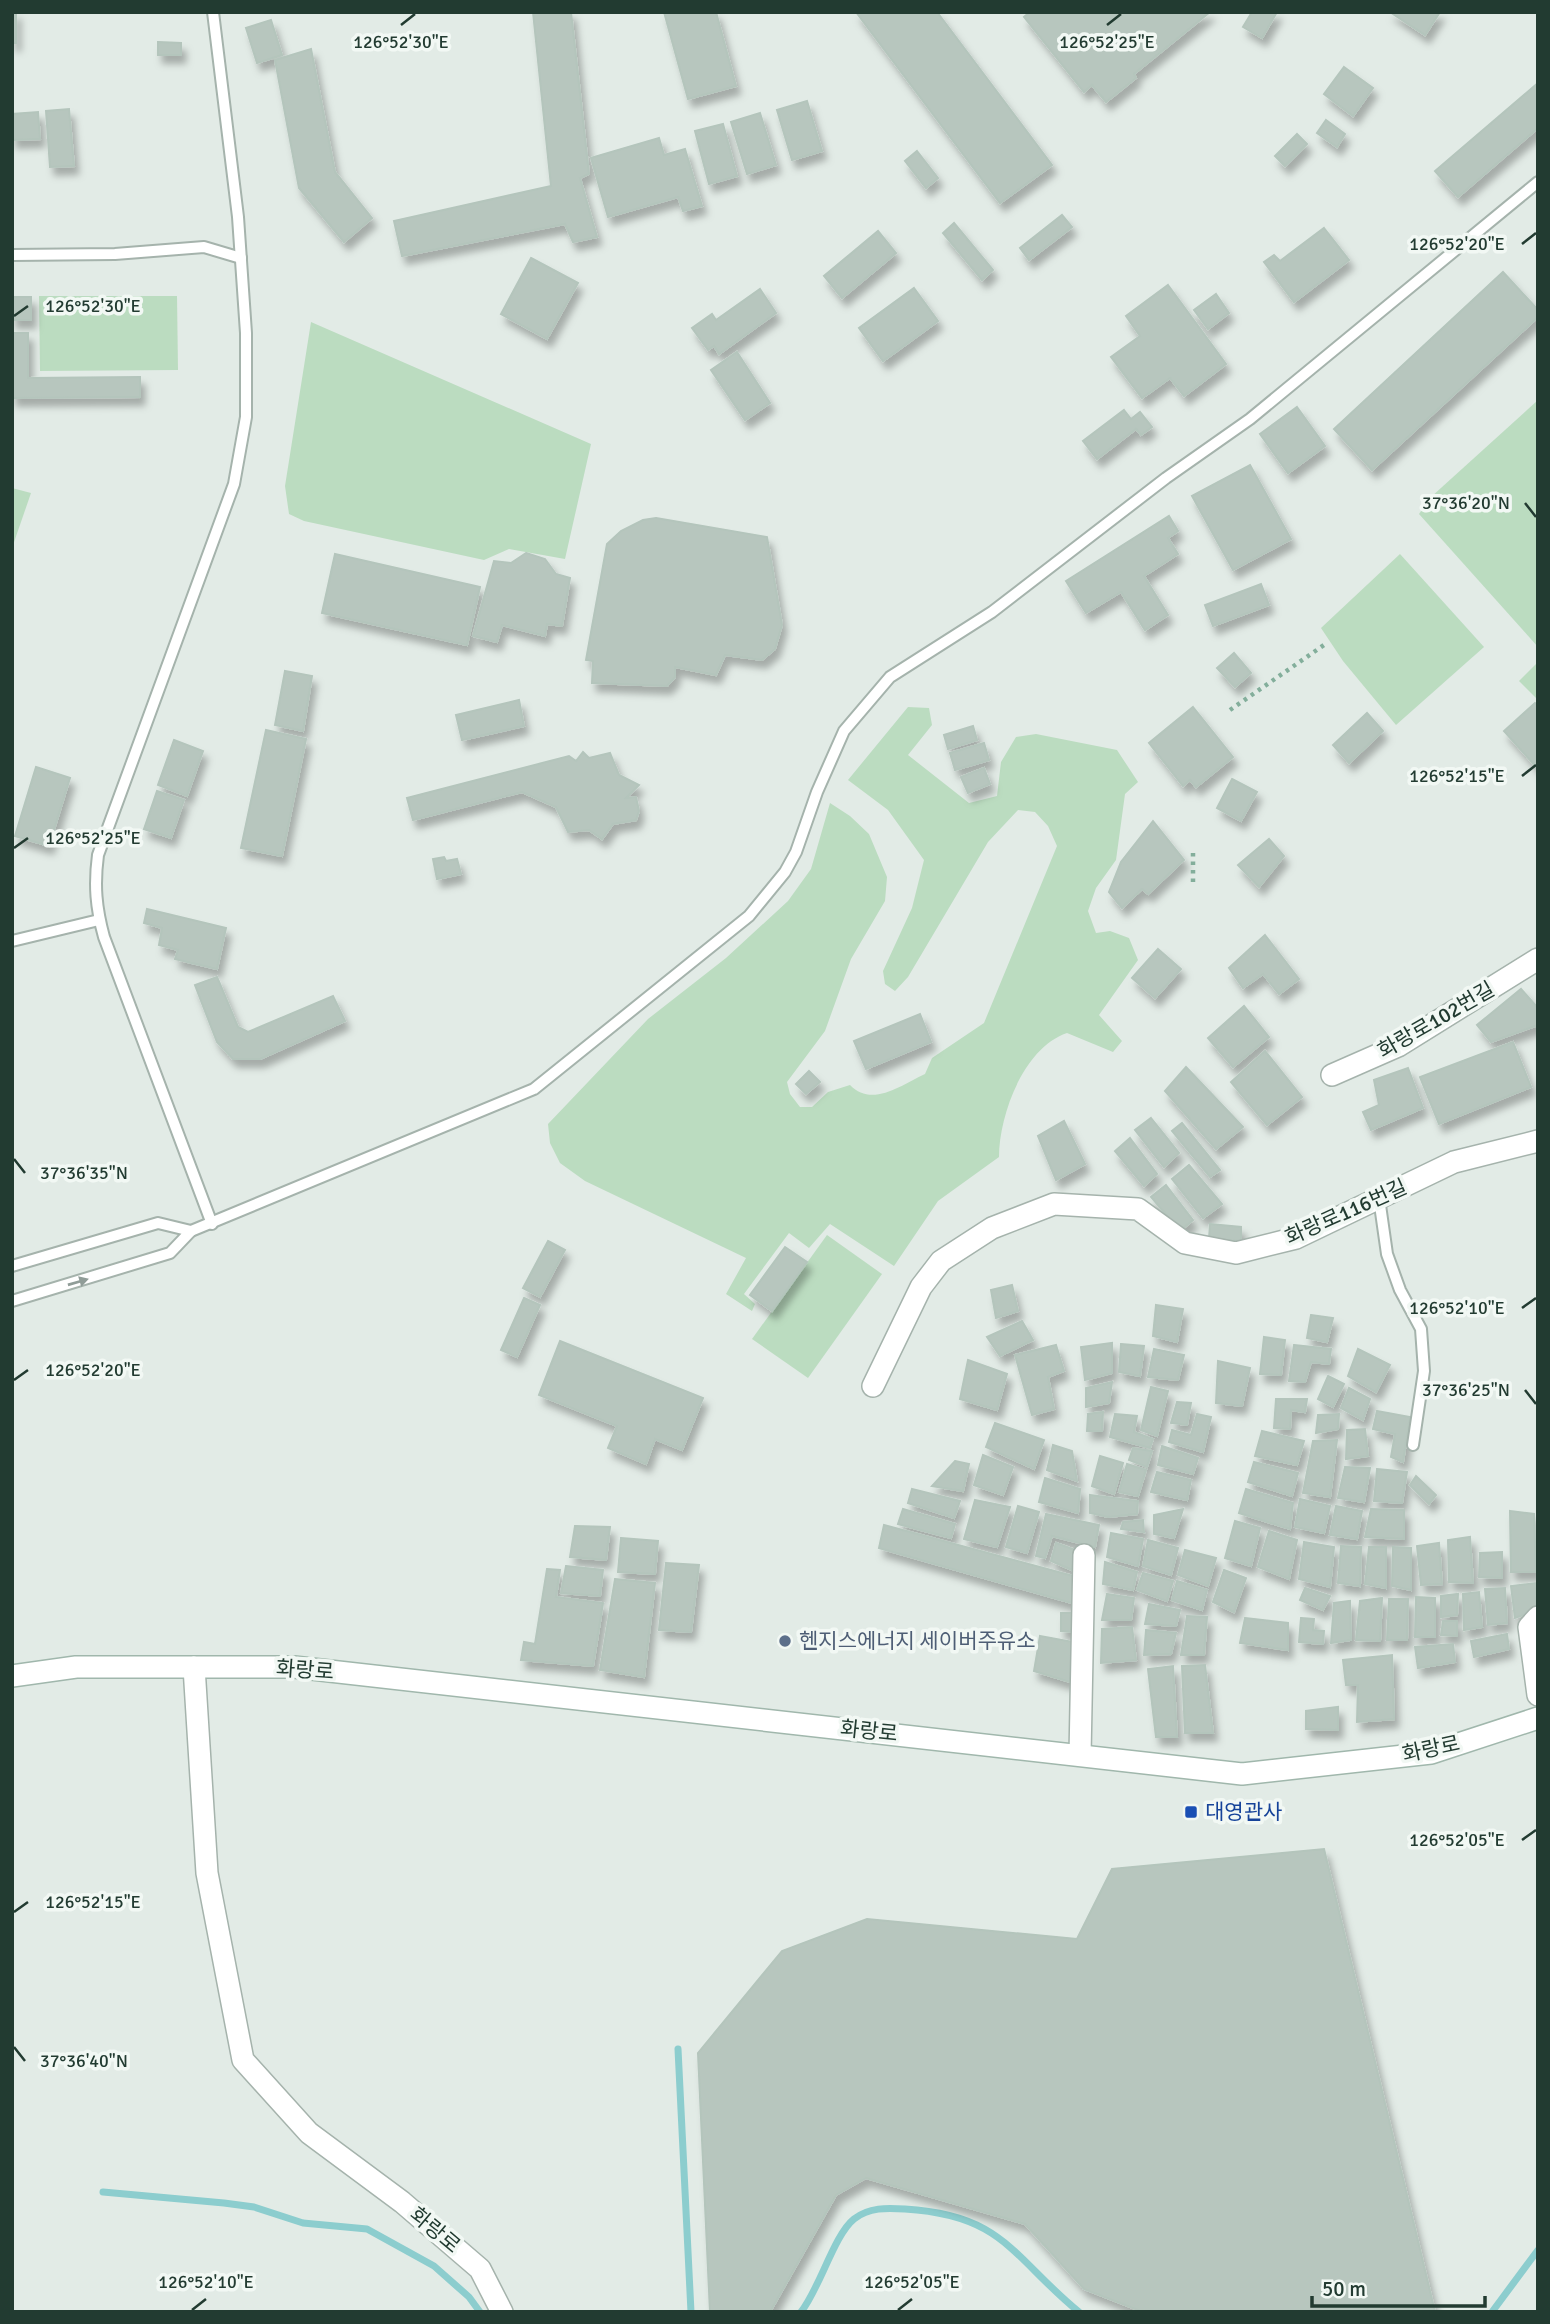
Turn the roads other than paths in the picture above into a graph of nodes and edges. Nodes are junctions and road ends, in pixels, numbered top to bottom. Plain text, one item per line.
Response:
1 (214, 12) edge
2 (1538, 182) edge
3 (12, 255) edge
4 (241, 258) junction
5 (99, 920) junction
6 (12, 940) edge
7 (1538, 959) edge
8 (1332, 1075) dead end
9 (1538, 1141) edge
10 (1379, 1198) junction
11 (212, 1224) junction
12 (191, 1231) junction
13 (12, 1266) edge
14 (12, 1301) edge
15 (873, 1386) dead end
16 (1413, 1445) dead end
17 (1084, 1555) dead end
18 (1538, 1618) edge
19 (194, 1667) junction
20 (12, 1676) edge
21 (1538, 1695) edge
22 (1538, 1718) edge
23 (1080, 1755) junction
24 (502, 2312) edge

1 - 4 lane
2 - 11 lane
3 - 4 lane
4 - 5 lane
5 - 6 lane
5 - 11 lane
7 - 8 street, 화랑로102번길
9 - 10 street, 화랑로116번길
10 - 15 street, 화랑로116번길
10 - 16 lane
11 - 12 lane
12 - 13 lane
14 -> 12 lane
17 - 23 street
18 - 21 street
19 - 20 street, 화랑로
19 - 23 street, 화랑로
19 - 24 street, 화랑로
22 - 23 street, 화랑로

